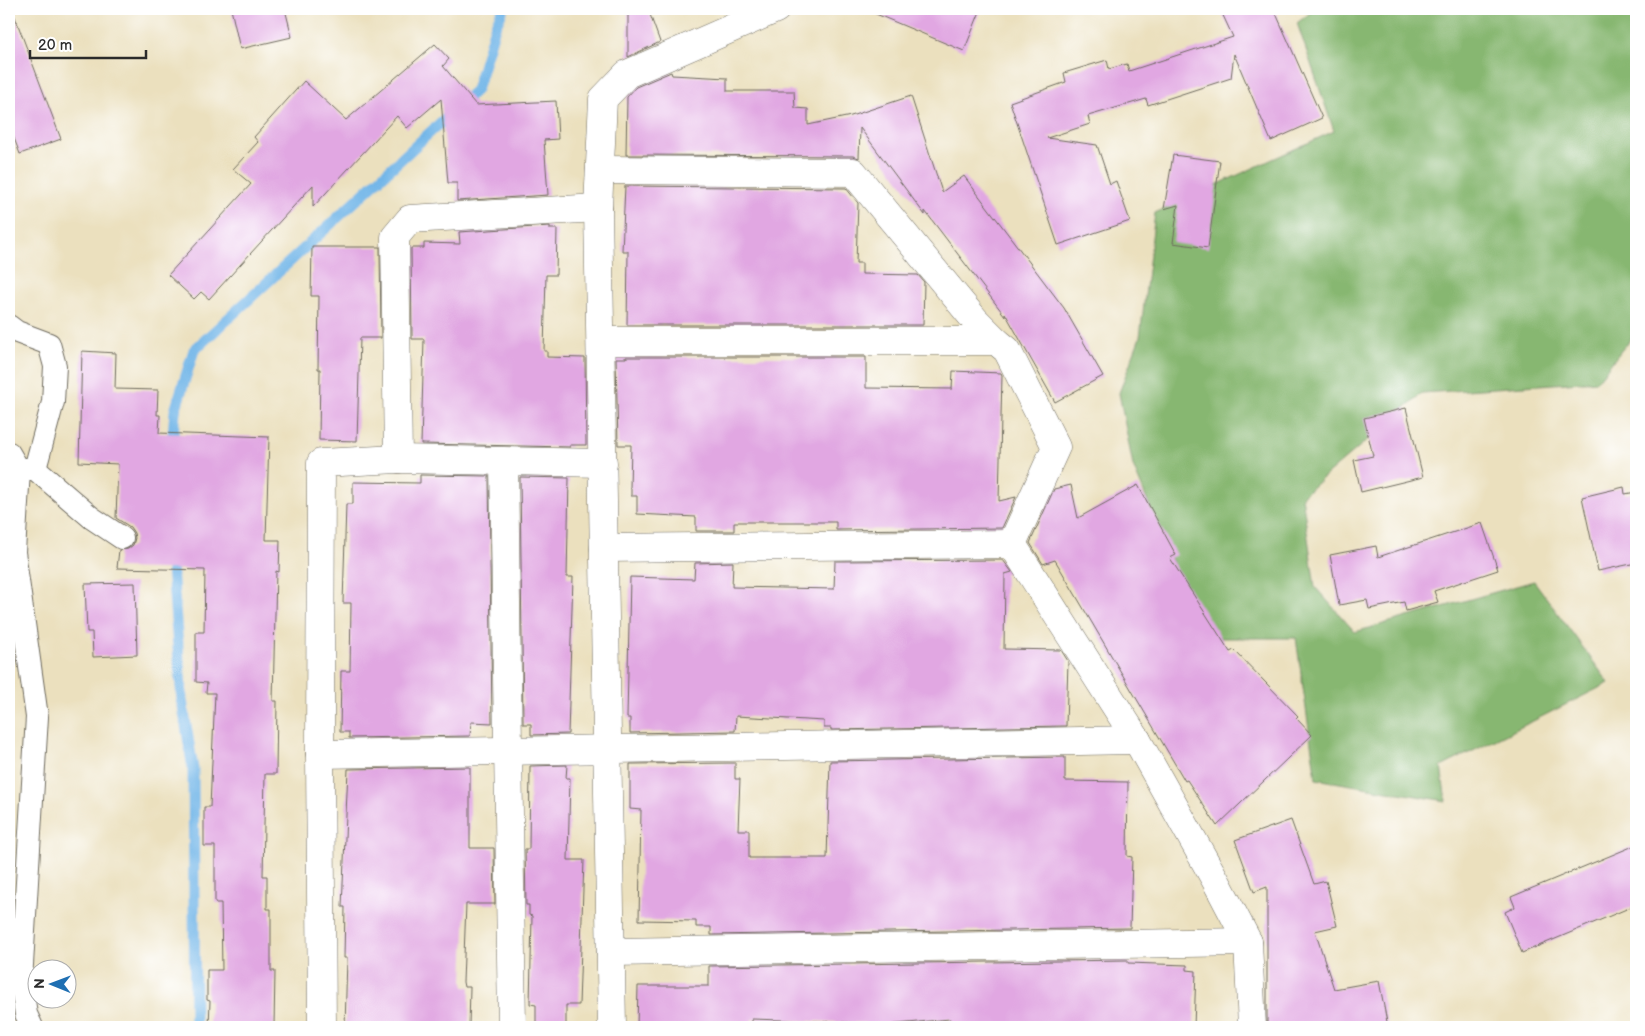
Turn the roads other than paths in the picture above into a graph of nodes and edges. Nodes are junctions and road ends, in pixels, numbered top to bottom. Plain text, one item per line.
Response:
1 (776, 9) edge
2 (600, 170) junction
3 (598, 208) junction
4 (9, 326) edge
5 (601, 341) junction
6 (996, 341) junction
7 (398, 459) junction
8 (504, 462) junction
9 (603, 463) junction
10 (21, 464) edge
11 (122, 538) dead end
12 (1012, 544) junction
13 (604, 548) junction
14 (1137, 740) junction
15 (508, 750) junction
16 (608, 750) junction
17 (320, 754) junction
18 (1248, 942) junction
19 (611, 952) junction
20 (32, 1027) edge
21 (322, 1027) edge
22 (512, 1027) edge
23 (612, 1027) edge
24 (1252, 1027) edge

1 - 2 street
2 - 3 street
2 - 6 street
3 - 5 street
3 - 7 street
4 - 10 lane
5 - 6 street
5 - 9 street
6 - 12 street
7 - 8 street
7 - 17 street
8 - 9 street
8 - 15 street
9 - 13 street
10 - 11 lane
10 - 20 lane
12 - 13 street
12 - 14 street
13 - 16 street
14 - 16 street
14 - 18 street
15 - 16 street
15 - 17 street
15 - 22 street
16 - 19 street
17 - 21 street
18 - 19 street
18 - 24 street
19 - 23 street

